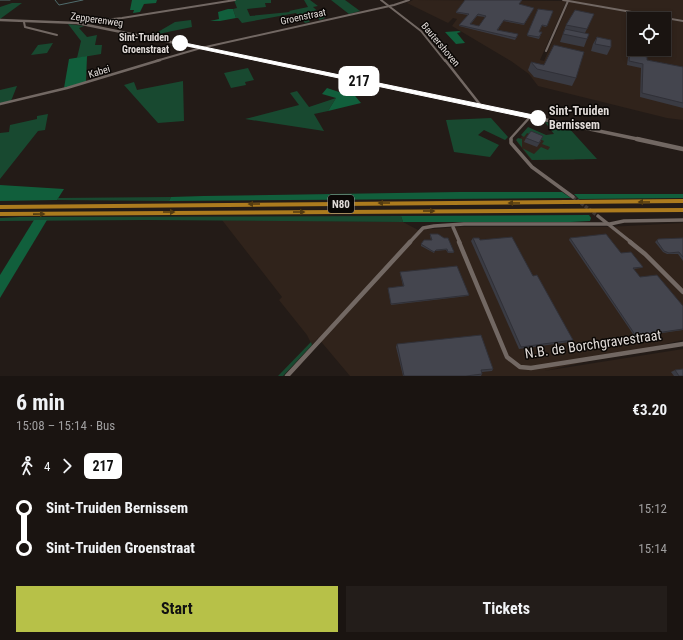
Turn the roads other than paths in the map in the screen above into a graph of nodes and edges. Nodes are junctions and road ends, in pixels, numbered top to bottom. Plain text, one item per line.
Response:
1 (235, 0) edge
2 (381, 0) edge
3 (409, 0) edge
4 (563, 0) edge
5 (568, 1) junction
6 (389, 6) junction
7 (0, 20) edge
8 (683, 21) edge
9 (24, 22) junction
10 (76, 23) junction
11 (57, 35) dead end
12 (201, 48) junction
13 (546, 51) dead end
14 (0, 104) edge
15 (482, 106) junction
16 (530, 117) junction
17 (683, 149) edge
18 (573, 197) tunnel mouth
19 (683, 202) edge
20 (0, 206) edge
21 (683, 210) edge
22 (0, 214) edge
23 (598, 216) tunnel mouth
24 (683, 220) edge
25 (610, 224) junction
26 (453, 227) junction
27 (683, 292) edge
28 (683, 344) edge
29 (287, 376) edge

1 - 10 street
2 - 6 street, Bautershoven
3 - 6 street, Groenstraat
4 - 5 street
5 - 8 street
5 - 13 street
6 - 12 street, Groenstraat
6 - 15 street, Bautershoven
7 - 9 street, Zepperenweg
9 - 10 street, Zepperenweg
9 - 11 street, Zepperenweg
10 - 12 street, Zepperenweg
12 - 14 street, Kabei
12 - 15 street, Zepperenweg
15 - 16 street, Zepperenweg
16 - 17 street, Zepperenweg
16 - 18 street
19 -> 20 highway, N80
22 -> 21 highway, N80
23 - 25 street
24 - 25 street
25 - 26 street
25 - 27 street
26 - 28 street, N.B. de Borchgravestraat
26 - 29 street

